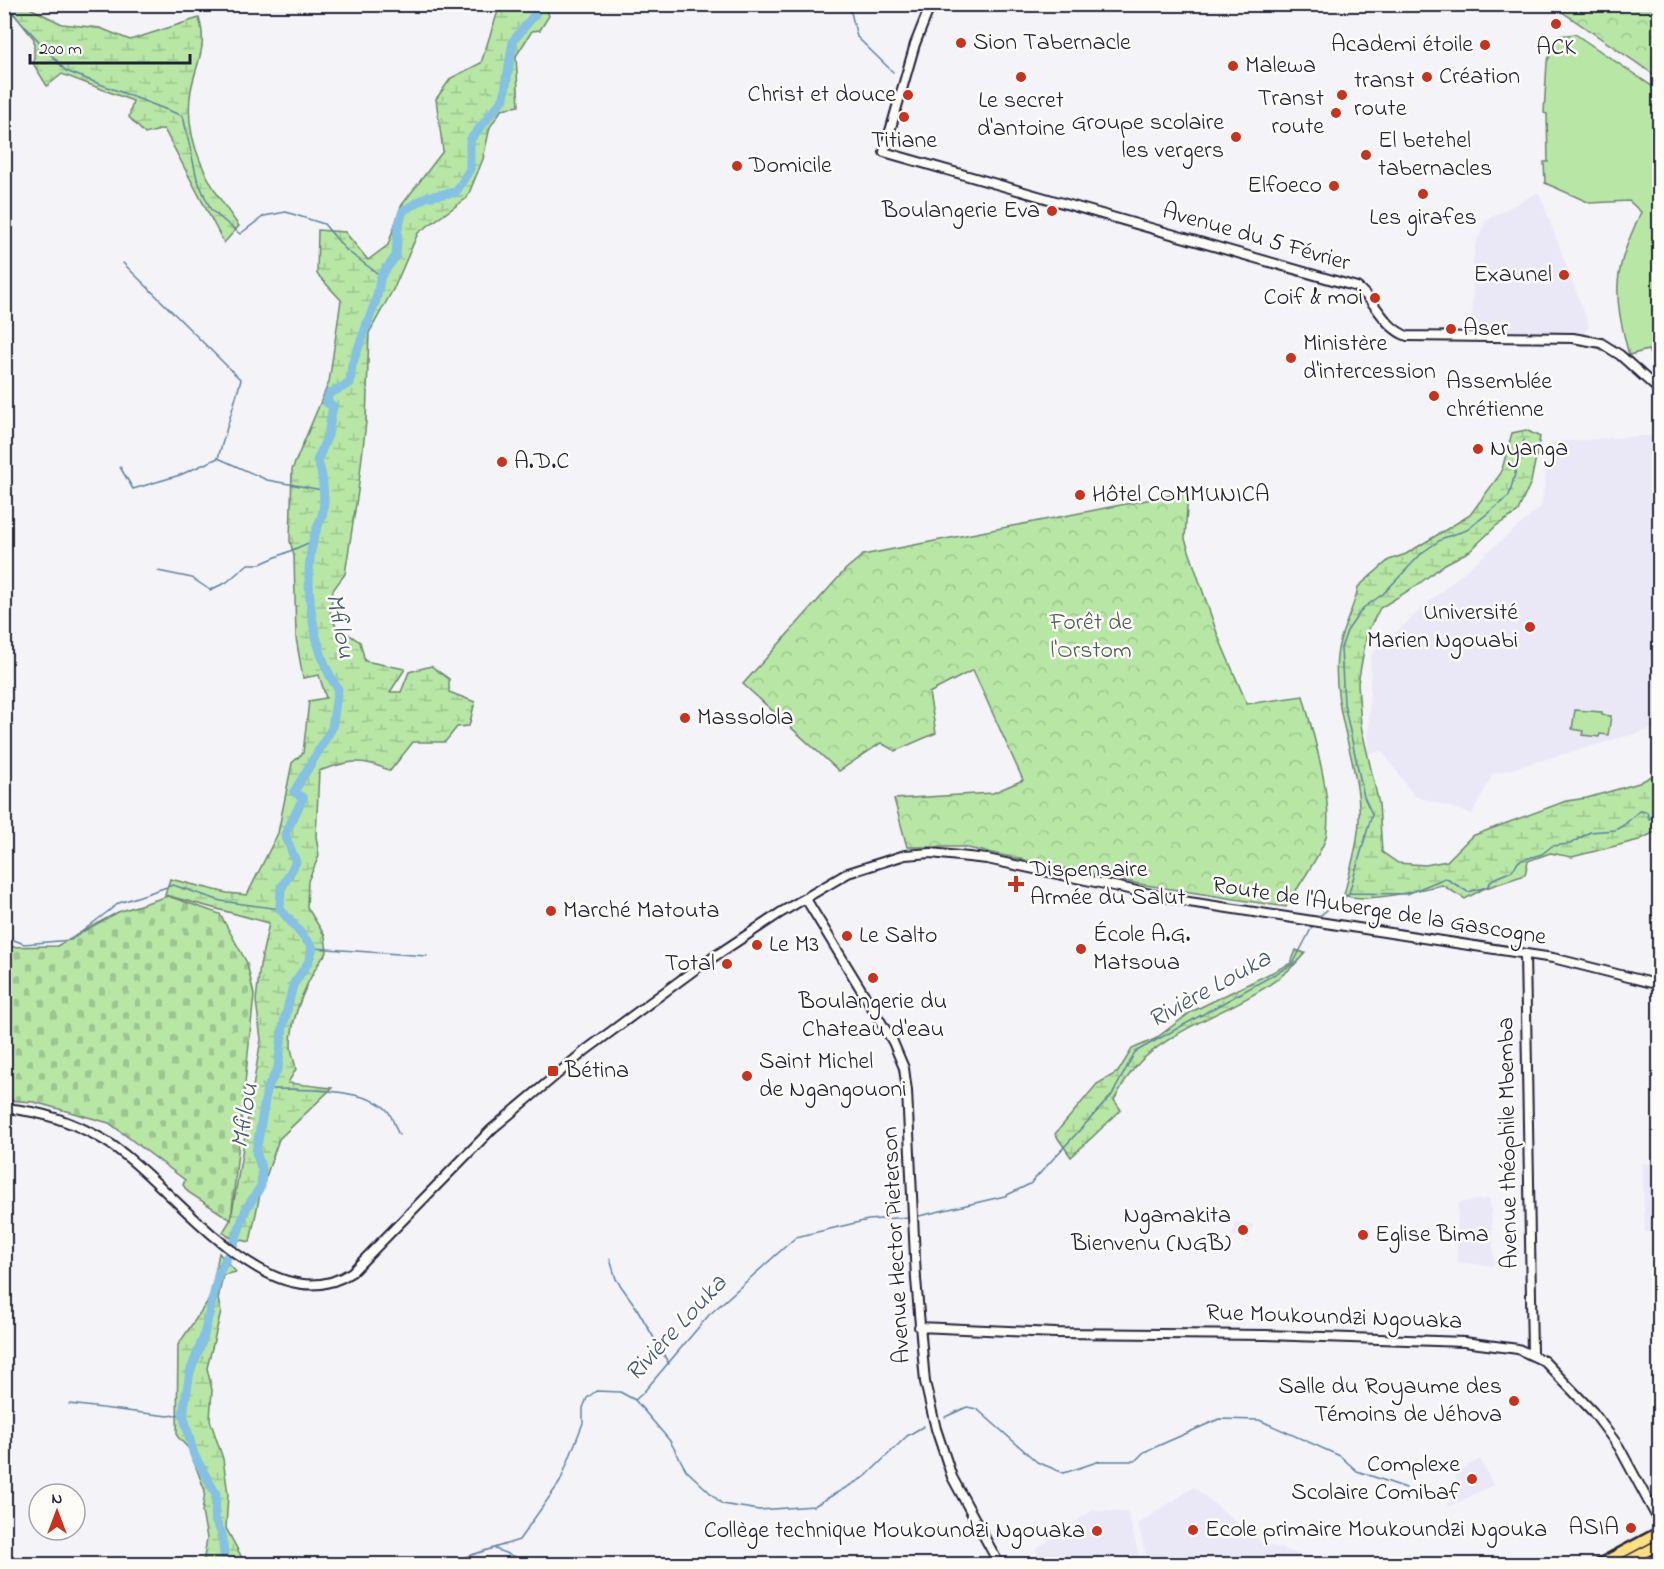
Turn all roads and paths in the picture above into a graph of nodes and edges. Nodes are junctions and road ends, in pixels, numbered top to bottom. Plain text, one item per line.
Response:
1 (931, 4) edge
2 (1659, 391) edge
3 (806, 899) junction
4 (1525, 954) junction
5 (1659, 985) edge
6 (4, 1108) edge
7 (919, 1327) junction
8 (1532, 1353) junction
9 (1659, 1522) edge
10 (1659, 1532) edge
11 (1659, 1544) edge
12 (999, 1564) edge
13 (1600, 1564) edge
14 (1622, 1564) edge

1 - 2 street, Avenue du 5 Février
3 - 4 street, Route de l'Auberge de la Gascogne
3 - 6 street, Route de l'Auberge de la Gascogne
3 - 7 street, Avenue Hector Pieterson
4 - 5 street, Route de l'Auberge de la Gascogne
4 - 8 street, Avenue théophile Mbemba
7 - 8 street, Rue Moukoundzi Ngouaka
7 - 12 street, Avenue Hector Pieterson
8 - 9 street, Rue Moukoundzi Ngouaka
10 - 13 main road
11 - 14 main road

